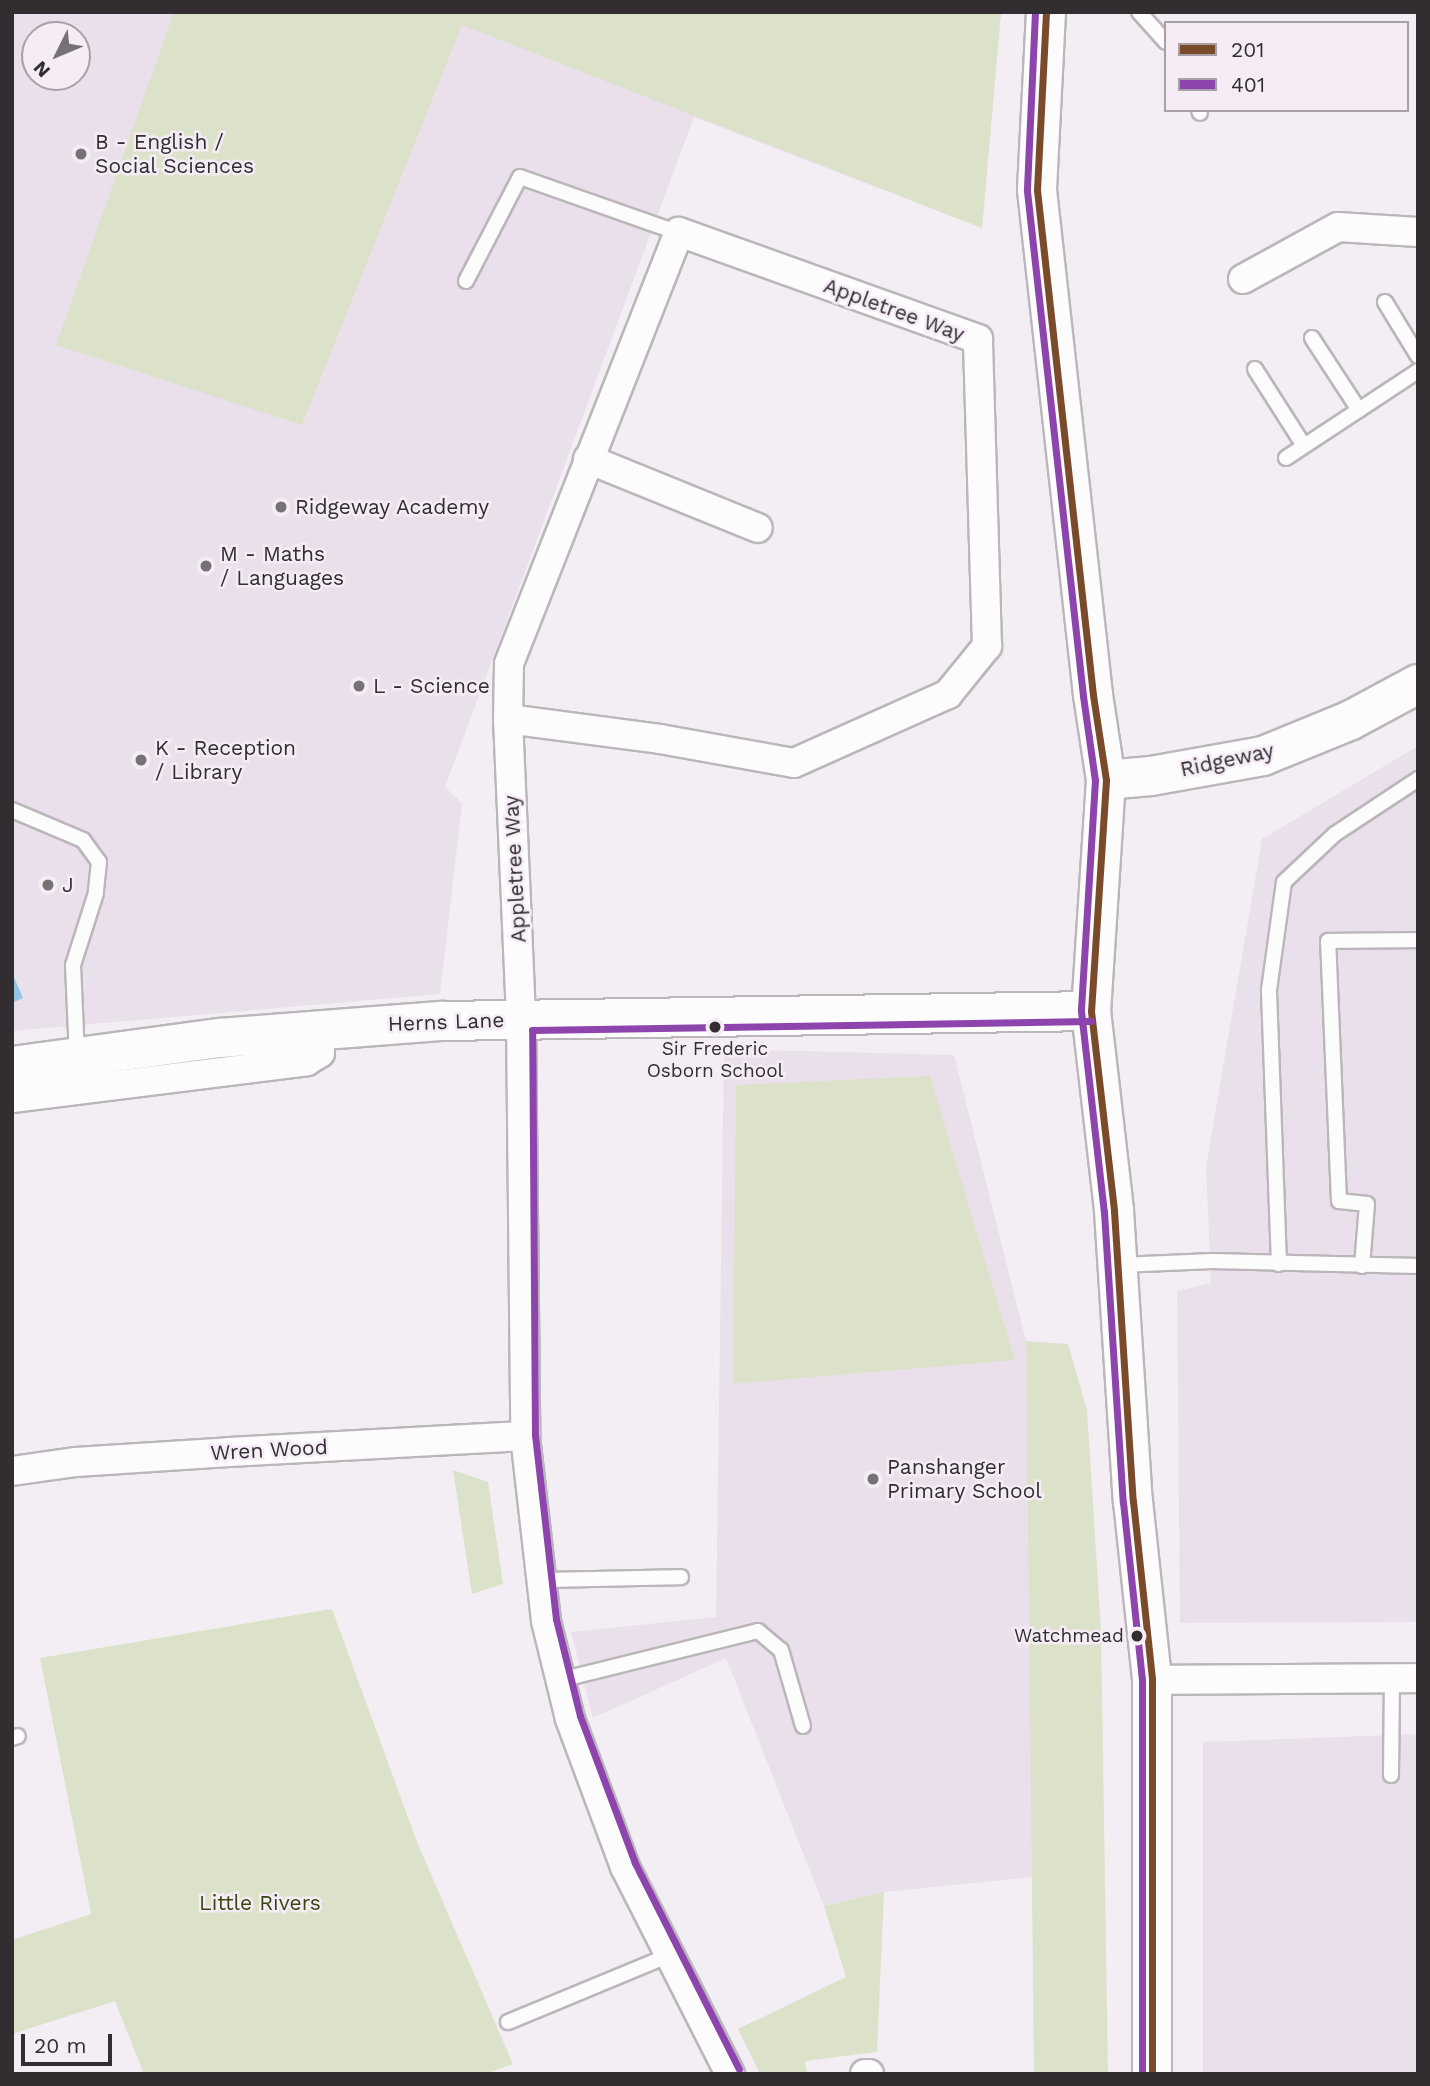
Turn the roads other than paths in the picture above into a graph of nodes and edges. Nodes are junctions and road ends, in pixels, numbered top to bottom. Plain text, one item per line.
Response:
1 (1046, 12) edge
2 (1139, 12) edge
3 (1164, 40) edge
4 (1418, 232) edge
5 (679, 233) junction
6 (1243, 279) dead end
7 (466, 281) dead end
8 (1385, 302) dead end
9 (1312, 338) dead end
10 (1418, 356) edge
11 (1255, 369) dead end
12 (1418, 371) edge
13 (1359, 410) junction
14 (1304, 446) junction
15 (1286, 458) dead end
16 (588, 459) junction
17 (758, 528) dead end
18 (1418, 684) edge
19 (508, 719) junction
20 (1418, 779) edge
21 (1106, 780) junction
22 (12, 810) edge
23 (1418, 940) edge
24 (1091, 1011) junction
25 (521, 1020) junction
26 (319, 1029) junction
27 (77, 1057) junction
28 (12, 1066) edge
29 (12, 1097) edge
30 (1279, 1264) junction
31 (1119, 1265) junction
32 (1362, 1266) junction
33 (1418, 1266) edge
34 (525, 1436) junction
35 (12, 1471) edge
36 (681, 1577) dead end
37 (541, 1580) junction
38 (1405, 1678) edge
39 (560, 1680) junction
40 (1152, 1680) junction
41 (803, 1726) dead end
42 (1391, 1775) dead end
43 (670, 1955) junction
44 (508, 2022) dead end
45 (730, 2074) edge
46 (1152, 2074) edge

1 - 21 main road
2 - 3 lane
4 - 6 street
5 - 7 lane
5 - 16 street, Appletree Way
5 - 19 street, Appletree Way
8 - 10 lane
9 - 13 lane
11 - 14 lane
12 - 13 lane
13 - 14 lane
14 - 15 lane
16 - 17 street
16 - 19 street, Appletree Way
18 - 21 main road, Ridgeway
19 - 25 street, Appletree Way
20 - 30 lane
21 - 24 main road
22 - 27 lane
23 - 32 lane
24 - 25 main road, Herns Lane
24 - 31 main road
25 - 26 main road, Herns Lane
25 - 34 street, Appletree Way
26 - 27 main road, Herns Lane
26 - 29 street
27 - 28 main road, Herns Lane
30 - 31 lane
30 - 32 lane
31 - 40 main road
32 - 33 lane
34 - 35 street, Wren Wood
34 - 37 street, Appletree Way
36 - 37 lane
37 - 39 street, Appletree Way
38 - 40 street
38 - 42 lane
39 - 41 lane
39 - 43 street, Appletree Way
40 - 46 main road
43 - 44 lane
43 - 45 street, Appletree Way

